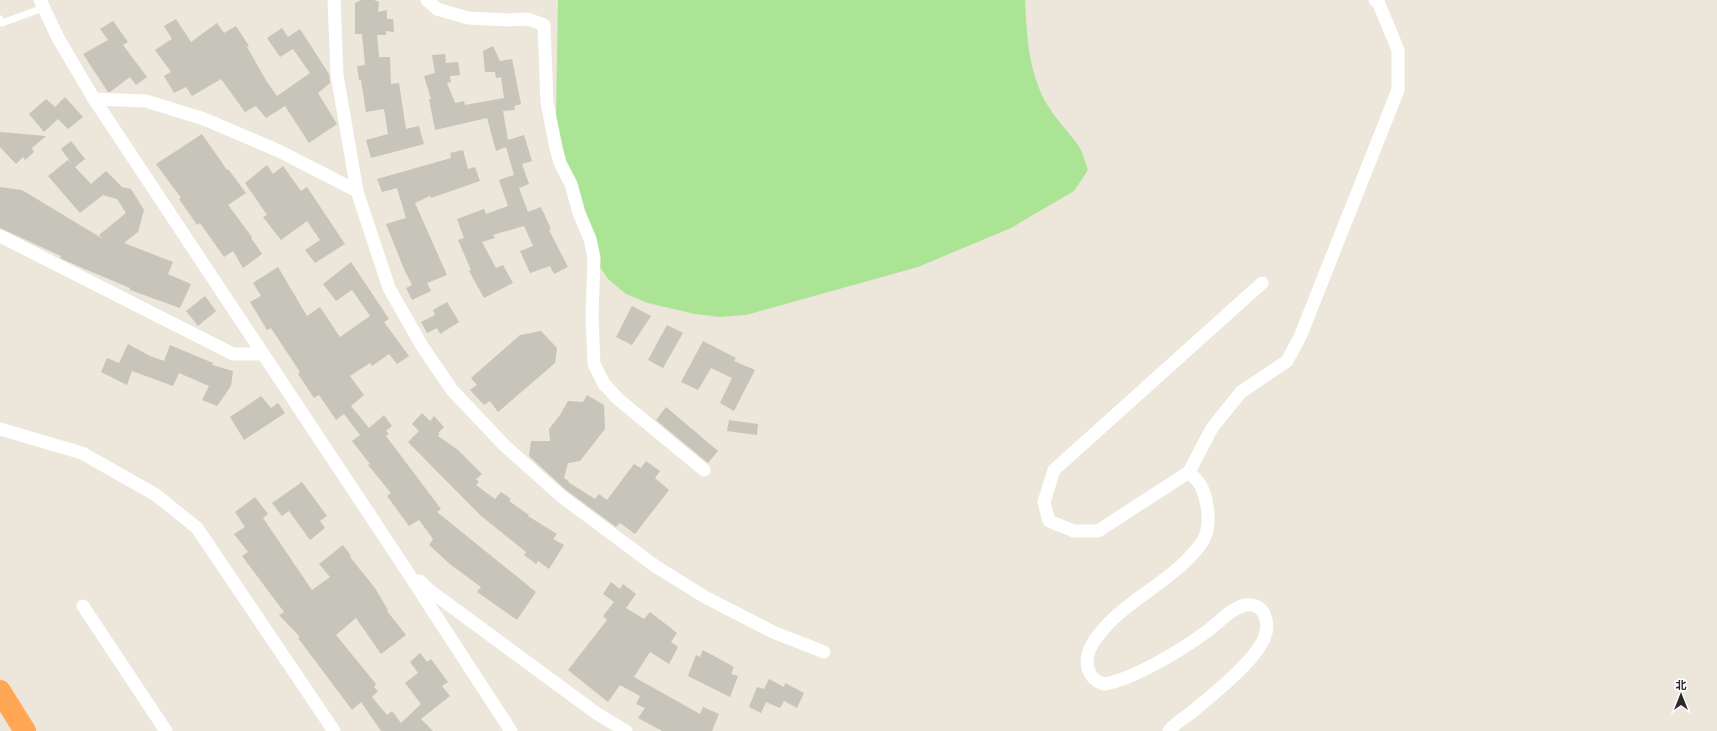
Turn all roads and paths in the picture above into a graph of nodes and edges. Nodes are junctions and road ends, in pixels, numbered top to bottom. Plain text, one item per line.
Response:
1 (334, 0) edge
2 (427, 0) edge
3 (1375, 0) edge
4 (41, 4) edge
5 (0, 19) edge
6 (94, 99) junction
7 (357, 191) junction
8 (0, 236) edge
9 (1262, 283) dead end
10 (262, 354) junction
11 (0, 428) edge
12 (704, 470) dead end
13 (1189, 472) junction
14 (399, 559) junction
15 (83, 606) dead end
16 (824, 652) dead end
17 (0, 691) edge
18 (25, 731) edge
19 (166, 731) edge
20 (334, 731) edge
21 (511, 731) edge
22 (626, 731) edge
23 (1169, 731) edge

1 - 7 street
2 - 12 street
3 - 13 street
4 - 5 lane
4 - 6 street
6 - 7 street
6 - 10 street
7 - 16 street
8 - 10 street
9 - 13 street
10 - 14 street
11 - 20 street
13 - 23 street
14 - 21 street
14 - 22 street
15 - 19 street
17 - 18 highway

